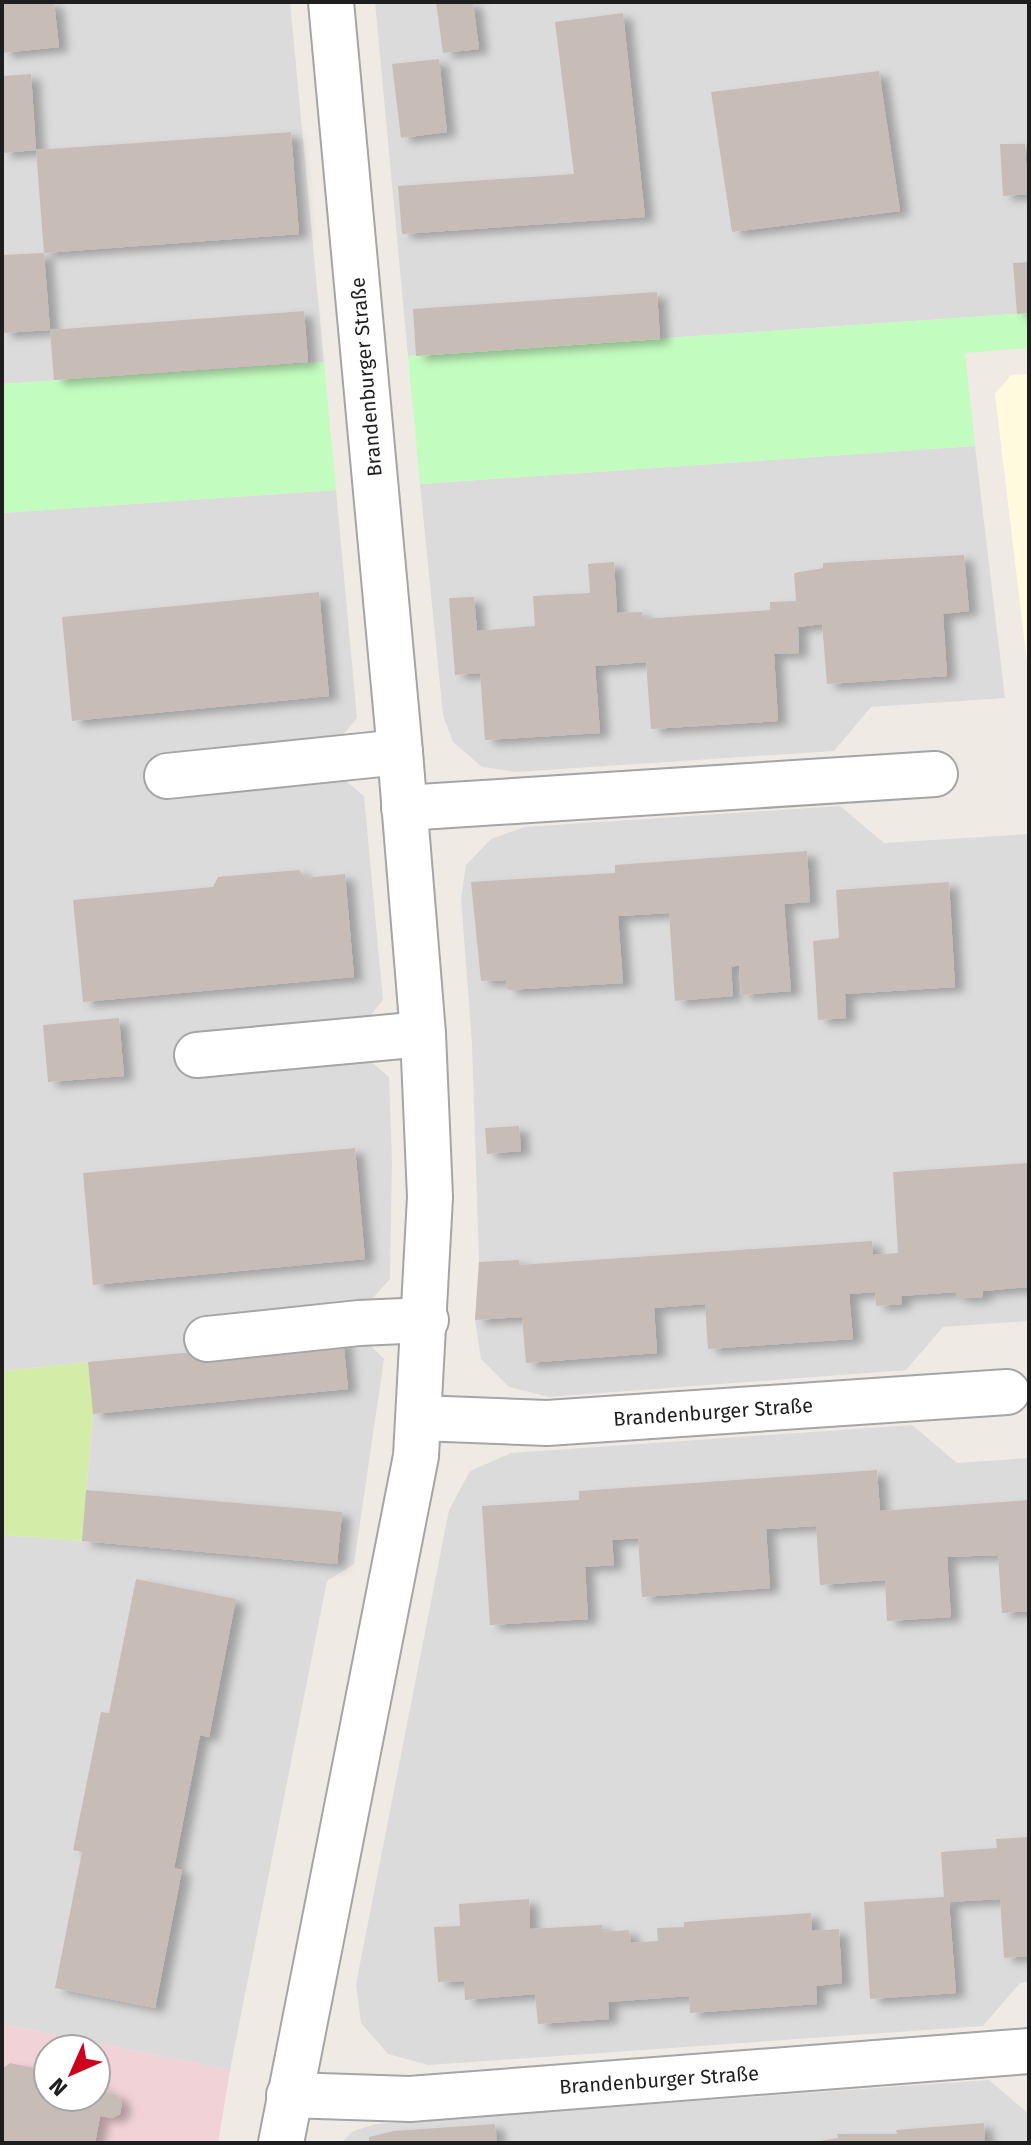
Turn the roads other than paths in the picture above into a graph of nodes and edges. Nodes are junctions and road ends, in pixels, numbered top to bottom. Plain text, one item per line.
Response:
1 (331, 2) edge
2 (400, 752) junction
3 (935, 774) dead end
4 (167, 776) dead end
5 (404, 808) junction
6 (423, 1034) junction
7 (197, 1055) dead end
8 (426, 1320) junction
9 (207, 1339) dead end
10 (1007, 1392) dead end
11 (419, 1418) junction
12 (1029, 2051) edge
13 (289, 2095) junction
14 (281, 2143) edge

1 - 2 street, Brandenburger Straße
2 - 4 street
2 - 5 street, Brandenburger Straße
3 - 5 street
5 - 6 street, Brandenburger Straße
6 - 7 street
6 - 8 street, Brandenburger Straße
8 - 9 street
8 - 11 street, Brandenburger Straße
10 - 11 street, Brandenburger Straße
11 - 13 street, Brandenburger Straße
12 - 13 street, Brandenburger Straße
13 - 14 street, Brandenburger Straße

